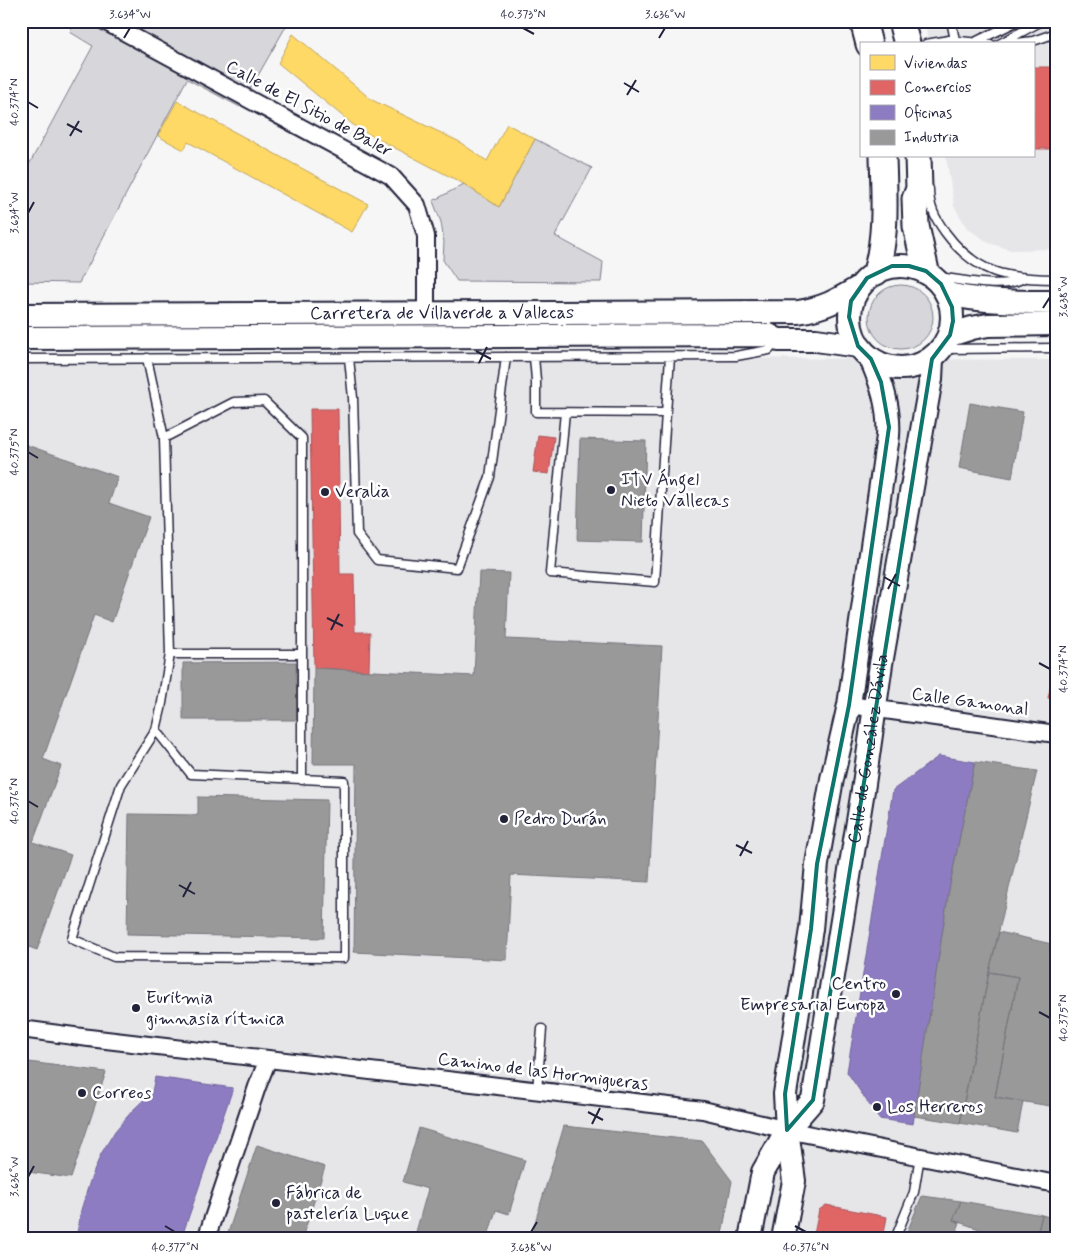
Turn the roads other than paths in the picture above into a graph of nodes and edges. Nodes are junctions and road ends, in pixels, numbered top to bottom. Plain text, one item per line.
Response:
1 (104, 21) edge
2 (863, 21) edge
3 (951, 21) edge
4 (1018, 21) edge
5 (1042, 21) edge
6 (1056, 33) edge
7 (955, 40) junction
8 (977, 41) junction
9 (868, 42) edge
10 (940, 42) edge
11 (981, 42) edge
12 (1003, 42) edge
13 (1024, 42) edge
14 (883, 158) edge
15 (918, 158) edge
16 (929, 190) dead end
17 (929, 274) junction
18 (1022, 279) junction
19 (867, 280) junction
20 (1056, 280) edge
21 (947, 294) junction
22 (1056, 302) edge
23 (426, 312) junction
24 (21, 315) edge
25 (1056, 324) edge
26 (21, 338) edge
27 (778, 340) junction
28 (941, 347) junction
29 (1056, 348) edge
30 (865, 352) junction
31 (670, 357) junction
32 (147, 358) junction
33 (349, 358) junction
34 (506, 358) junction
35 (534, 358) junction
36 (21, 359) edge
37 (565, 412) junction
38 (666, 413) junction
39 (164, 438) junction
40 (170, 654) junction
41 (302, 654) junction
42 (849, 705) junction
43 (876, 709) junction
44 (156, 730) junction
45 (1056, 734) edge
46 (302, 780) junction
47 (21, 1029) edge
48 (542, 1029) dead end
49 (268, 1059) junction
50 (537, 1091) junction
51 (787, 1130) junction
52 (920, 1156) junction
53 (1056, 1184) edge
54 (206, 1239) edge
55 (750, 1239) edge
56 (783, 1239) edge
57 (895, 1239) edge

1 - 23 street, Calle de El Sitio de Baler
2 - 9 main road
3 - 7 lane
4 - 8 lane
5 - 12 lane
6 - 13 lane
7 - 8 lane
7 - 10 lane
8 - 11 lane
14 - 19 main road
15 - 17 main road
16 - 18 lane
17 - 18 lane
17 - 19 main road
17 - 21 main road
18 - 20 lane
19 - 23 main road, Carretera de Villaverde a Vallecas
19 - 30 main road
21 - 22 main road
21 - 28 main road
23 - 24 main road, Carretera de Villaverde a Vallecas
25 - 28 main road
26 - 27 main road, Carretera de Villaverde a Vallecas
27 - 30 main road, Carretera de Villaverde a Vallecas
27 - 31 lane
28 - 29 lane
28 - 30 main road
28 - 43 main road, Calle de González Dávila
30 - 42 main road, Calle de González Dávila
31 - 35 lane
31 - 38 lane
32 - 33 lane
32 - 36 lane
32 - 39 lane
33 - 34 lane
33 - 34 lane
34 - 35 lane
35 - 37 lane
37 - 38 lane
37 - 38 lane
39 - 40 lane
39 - 41 lane
40 - 41 lane
40 - 44 lane
41 - 46 lane
42 - 43 street, Calle Gamonal
42 - 51 main road, Calle de González Dávila
43 - 45 street, Calle Gamonal
43 - 51 main road, Calle de González Dávila
44 - 46 lane
44 - 46 lane
47 - 49 street, Camino de las Hormigueras
48 - 50 lane
49 - 50 street, Camino de las Hormigueras
49 - 54 street
50 - 51 street, Camino de las Hormigueras
51 - 52 street, Camino de las Hormigueras
51 - 55 main road, Calle de González Dávila
51 - 56 main road, Calle de González Dávila
52 - 53 street, Camino de las Hormigueras
52 - 57 lane

